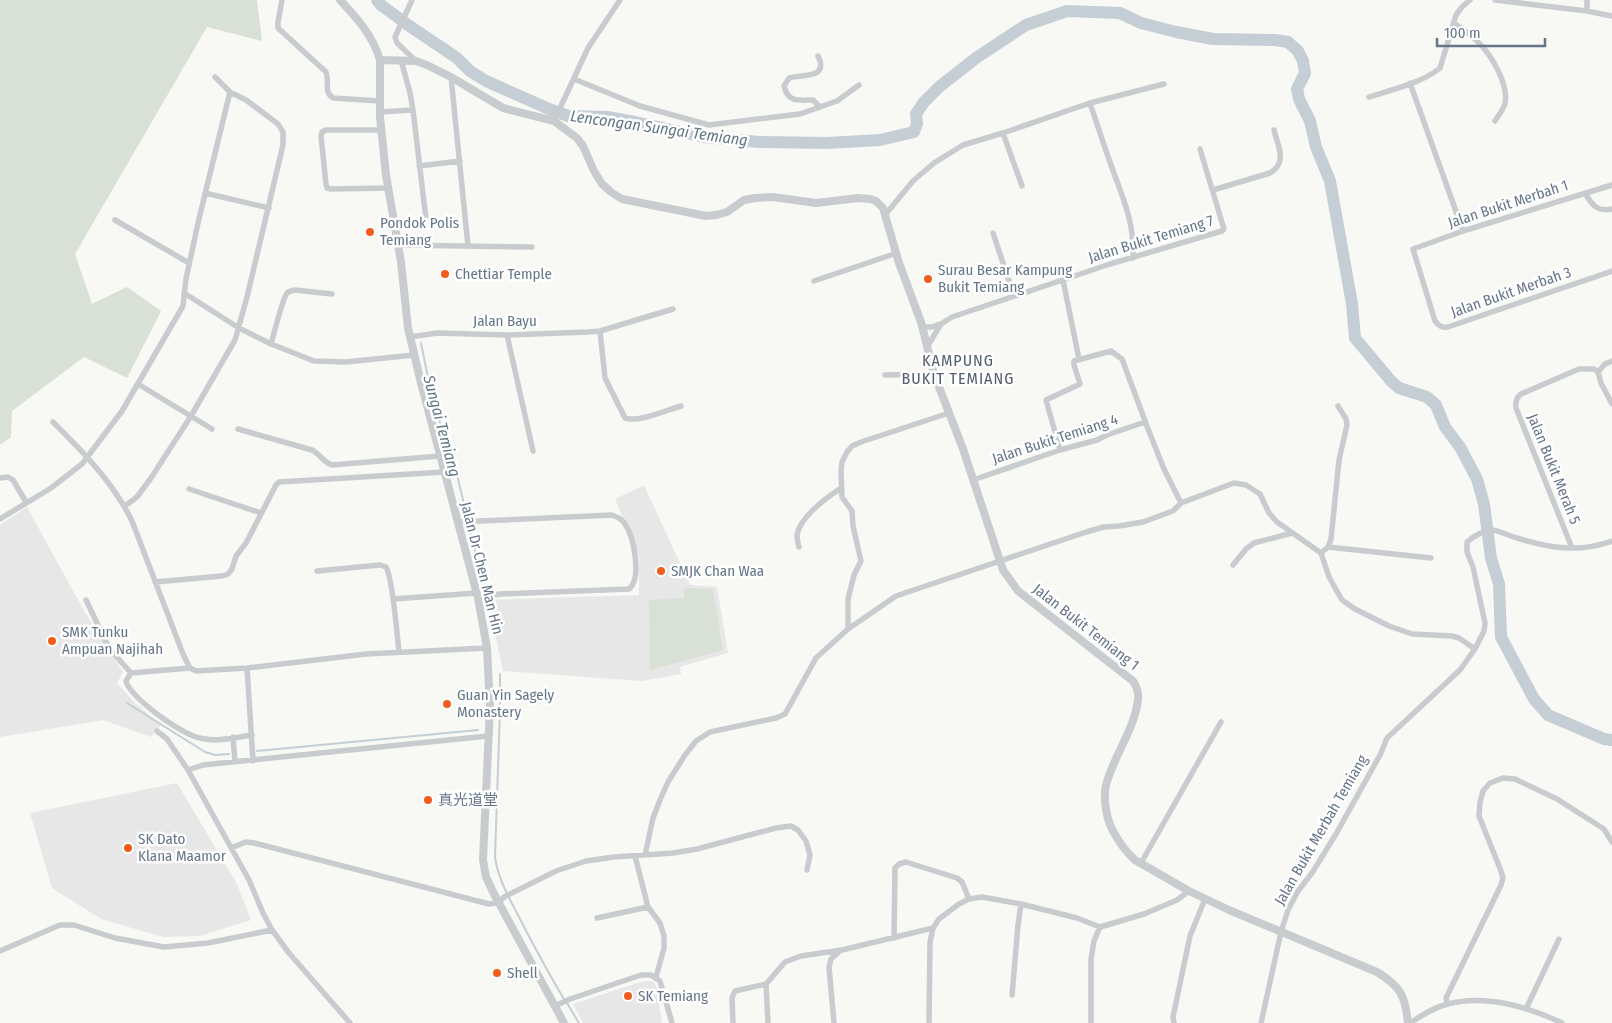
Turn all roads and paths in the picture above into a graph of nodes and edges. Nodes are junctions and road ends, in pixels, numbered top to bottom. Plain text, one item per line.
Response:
1 (282, 0) edge
2 (340, 0) edge
3 (412, 0) edge
4 (620, 0) edge
5 (1470, 0) edge
6 (1495, 0) edge
7 (1587, 0) edge
8 (1511, 1) edge
9 (1586, 10) junction
10 (1612, 16) edge
11 (1455, 24) junction
12 (818, 56) dead end
13 (380, 60) junction
14 (401, 60) junction
15 (416, 61) junction
16 (216, 77) dead end
17 (451, 77) junction
18 (574, 79) junction
19 (1410, 83) junction
20 (1164, 84) dead end
21 (859, 85) dead end
22 (230, 92) junction
23 (1369, 97) dead end
24 (380, 101) junction
25 (1090, 103) junction
26 (820, 107) junction
27 (413, 110) junction
28 (380, 112) junction
29 (1495, 121) dead end
30 (554, 122) junction
31 (381, 130) junction
32 (1274, 130) dead end
33 (1003, 133) junction
34 (1200, 149) dead end
35 (460, 160) junction
36 (419, 166) junction
37 (1612, 185) edge
38 (1022, 186) dead end
39 (389, 188) junction
40 (1213, 190) junction
41 (205, 193) junction
42 (1585, 193) junction
43 (269, 208) junction
44 (1612, 209) edge
45 (885, 215) junction
46 (426, 219) dead end
47 (115, 220) dead end
48 (1463, 231) junction
49 (993, 233) dead end
50 (398, 245) junction
51 (468, 246) junction
52 (532, 246) dead end
53 (1413, 249) joint
54 (897, 253) junction
55 (1133, 258) junction
56 (189, 263) junction
57 (1612, 271) edge
58 (814, 280) dead end
59 (1063, 280) junction
60 (184, 293) junction
61 (332, 294) dead end
62 (1014, 296) junction
63 (673, 309) dead end
64 (941, 324) junction
65 (922, 327) junction
66 (239, 328) junction
67 (600, 330) junction
68 (507, 335) junction
69 (410, 337) junction
70 (271, 344) junction
71 (927, 347) junction
72 (414, 355) junction
73 (1079, 359) junction
74 (1612, 361) edge
75 (1598, 372) junction
76 (934, 374) junction
77 (885, 375) dead end
78 (138, 384) junction
79 (1612, 404) edge
80 (681, 406) dead end
81 (1338, 406) dead end
82 (949, 413) junction
83 (191, 416) junction
84 (53, 422) dead end
85 (1145, 422) junction
86 (212, 429) dead end
87 (238, 430) dead end
88 (1060, 450) junction
89 (533, 451) dead end
90 (440, 456) junction
91 (88, 457) junction
92 (444, 472) junction
93 (0, 478) edge
94 (973, 480) junction
95 (841, 488) junction
96 (189, 489) dead end
97 (26, 502) junction
98 (1181, 503) junction
99 (125, 506) junction
100 (261, 513) junction
101 (0, 519) edge
102 (458, 522) junction
103 (1292, 533) junction
104 (1612, 541) edge
105 (799, 547) dead end
106 (1328, 547) junction
107 (1572, 548) junction
108 (1321, 553) junction
109 (1431, 558) dead end
110 (1000, 561) junction
111 (1233, 565) dead end
112 (317, 571) dead end
113 (155, 582) junction
114 (477, 596) junction
115 (393, 599) junction
116 (86, 600) dead end
117 (848, 629) junction
118 (487, 648) junction
119 (1475, 649) junction
120 (399, 652) junction
121 (190, 668) junction
122 (247, 668) junction
123 (131, 673) junction
124 (1221, 722) dead end
125 (157, 731) dead end
126 (252, 735) junction
127 (488, 736) junction
128 (233, 737) junction
129 (253, 761) junction
130 (235, 762) junction
131 (188, 770) junction
132 (1612, 842) edge
133 (231, 848) junction
134 (645, 855) junction
135 (635, 856) junction
136 (1141, 863) junction
137 (806, 870) dead end
138 (1188, 891) junction
139 (969, 899) junction
140 (1205, 899) junction
141 (501, 900) junction
142 (1021, 904) junction
143 (648, 907) junction
144 (597, 918) dead end
145 (1100, 927) junction
146 (933, 928) junction
147 (272, 930) junction
148 (1281, 932) junction
149 (894, 938) junction
150 (1559, 939) dead end
151 (842, 950) junction
152 (0, 951) edge
153 (656, 977) junction
154 (766, 984) junction
155 (1012, 995) dead end
156 (1447, 1004) junction
157 (558, 1005) junction
158 (1526, 1009) junction
159 (350, 1023) edge
160 (564, 1023) edge
161 (672, 1023) edge
162 (734, 1023) edge
163 (768, 1023) edge
164 (834, 1023) edge
165 (929, 1023) edge
166 (1091, 1023) edge
167 (1174, 1023) edge
168 (1261, 1023) edge
169 (1409, 1023) edge
170 (1562, 1023) edge

1 - 24 street
2 - 13 street, Jalan Dr Chen Man Hin
3 - 15 street
4 - 18 street
5 - 11 street
6 - 8 street
7 - 9 street
8 - 9 street
9 - 10 street
11 - 19 street
11 - 29 street
12 - 26 street
13 - 14 street
13 - 24 street, Jalan Dr Chen Man Hin
14 - 15 street
14 - 27 street
15 - 17 street
16 - 22 street
17 - 30 street
17 - 35 street
18 - 26 street
18 - 30 street
19 - 23 street
19 - 48 street
20 - 25 street
21 - 26 street
22 - 41 street
22 - 43 street
24 - 28 street, Jalan Dr Chen Man Hin
25 - 33 street
25 - 55 street
27 - 28 street
27 - 36 street
28 - 31 street, Jalan Dr Chen Man Hin
30 - 45 street
31 - 39 street, Jalan Dr Chen Man Hin
31 - 39 street
32 - 40 street
33 - 38 street
33 - 45 street
34 - 40 street
35 - 36 street
35 - 51 street
36 - 46 street
37 - 42 street, Jalan Bukit Merbah 1
39 - 50 street, Jalan Dr Chen Man Hin
40 - 55 street, Jalan Bukit Temiang 7
41 - 43 street
41 - 56 street
42 - 44 street
42 - 48 street, Jalan Bukit Merbah 1
43 - 66 street
45 - 54 street, Jalan Bukit Temiang 1
47 - 56 street
48 - 53 street, Jalan Bukit Merbah 1
49 - 62 street
50 - 51 street
50 - 69 street, Jalan Dr Chen Man Hin
51 - 52 street
53 - 57 street, Jalan Bukit Merbah 3
54 - 58 street
54 - 65 street, Jalan Bukit Temiang 1
55 - 59 street, Jalan Bukit Temiang 7
56 - 60 street
59 - 62 street, Jalan Bukit Temiang 7
59 - 73 street
60 - 66 street
60 - 78 street
61 - 70 street
62 - 64 street, Jalan Bukit Temiang 7
63 - 67 street, Jalan Bayu
64 - 65 street, Jalan Bukit Temiang 7
64 - 71 street
65 - 71 street, Jalan Bukit Temiang 1
66 - 70 street
66 - 83 street
67 - 68 street, Jalan Bayu
67 - 80 street
68 - 69 street, Jalan Bayu
68 - 89 street
69 - 72 street, Jalan Dr Chen Man Hin
70 - 72 street
71 - 76 street, Jalan Bukit Temiang 1
72 - 90 street, Jalan Dr Chen Man Hin
73 - 85 street
73 - 88 street
74 - 75 street
75 - 79 street
75 - 107 street, Jalan Bukit Merah 5
76 - 77 street
76 - 82 street, Jalan Bukit Temiang 1
78 - 83 street
78 - 91 street
81 - 106 street
82 - 94 street, Jalan Bukit Temiang 1
82 - 95 street
83 - 86 street
83 - 99 street
84 - 91 street
85 - 88 street, Jalan Bukit Temiang 4
85 - 98 street
87 - 90 street
88 - 94 street, Jalan Bukit Temiang 4
90 - 92 street, Jalan Dr Chen Man Hin
91 - 97 street
91 - 99 street
92 - 100 street
92 - 102 street, Jalan Dr Chen Man Hin
93 - 97 street
94 - 110 street, Jalan Bukit Temiang 1
95 - 105 street
95 - 117 street
96 - 100 street
97 - 101 street
98 - 103 street
98 - 110 street
99 - 113 street
100 - 113 street
102 - 114 street, Jalan Dr Chen Man Hin
102 - 114 street
103 - 108 street
103 - 111 street
104 - 107 street
106 - 108 street
106 - 109 street
107 - 119 street, Jalan Bukit Merbah Temiang
108 - 119 street
110 - 117 street
110 - 136 street, Jalan Bukit Temiang 1
112 - 115 street
113 - 121 street
114 - 115 street
114 - 118 street, Jalan Dr Chen Man Hin
115 - 120 street
116 - 123 street
117 - 134 street
118 - 120 street
118 - 127 street, Jalan Dr Chen Man Hin
119 - 148 street, Jalan Bukit Merbah Temiang
120 - 122 street
121 - 122 street
121 - 123 street
122 - 126 street
123 - 128 street
124 - 136 street
125 - 131 street
126 - 128 street
126 - 129 street
127 - 129 street
127 - 141 street, Jalan Dr Chen Man Hin
128 - 130 street
129 - 130 street
130 - 131 street
131 - 133 street
132 - 156 street
133 - 141 street
133 - 147 street
134 - 135 street
134 - 137 street
135 - 141 street
135 - 143 street
136 - 138 street, Jalan Bukit Temiang 1
138 - 140 street, Jalan Bukit Temiang 1
138 - 145 street
139 - 142 street
139 - 146 street
139 - 149 street
140 - 148 street, Jalan Bukit Temiang 1
140 - 167 street
141 - 157 street, Jalan Dr Chen Man Hin
142 - 145 street
142 - 155 street
143 - 144 street
143 - 153 street
145 - 166 street
146 - 149 street
146 - 165 street
147 - 152 street
147 - 159 street
148 - 168 street, Jalan Bukit Merbah Temiang
148 - 169 street, Jalan Bukit Temiang 1
149 - 151 street
150 - 158 street
151 - 154 street
151 - 164 street
153 - 157 street
153 - 161 street
154 - 162 street
154 - 163 street
156 - 158 street
156 - 169 street
157 - 160 street, Jalan Dr Chen Man Hin
158 - 170 street

